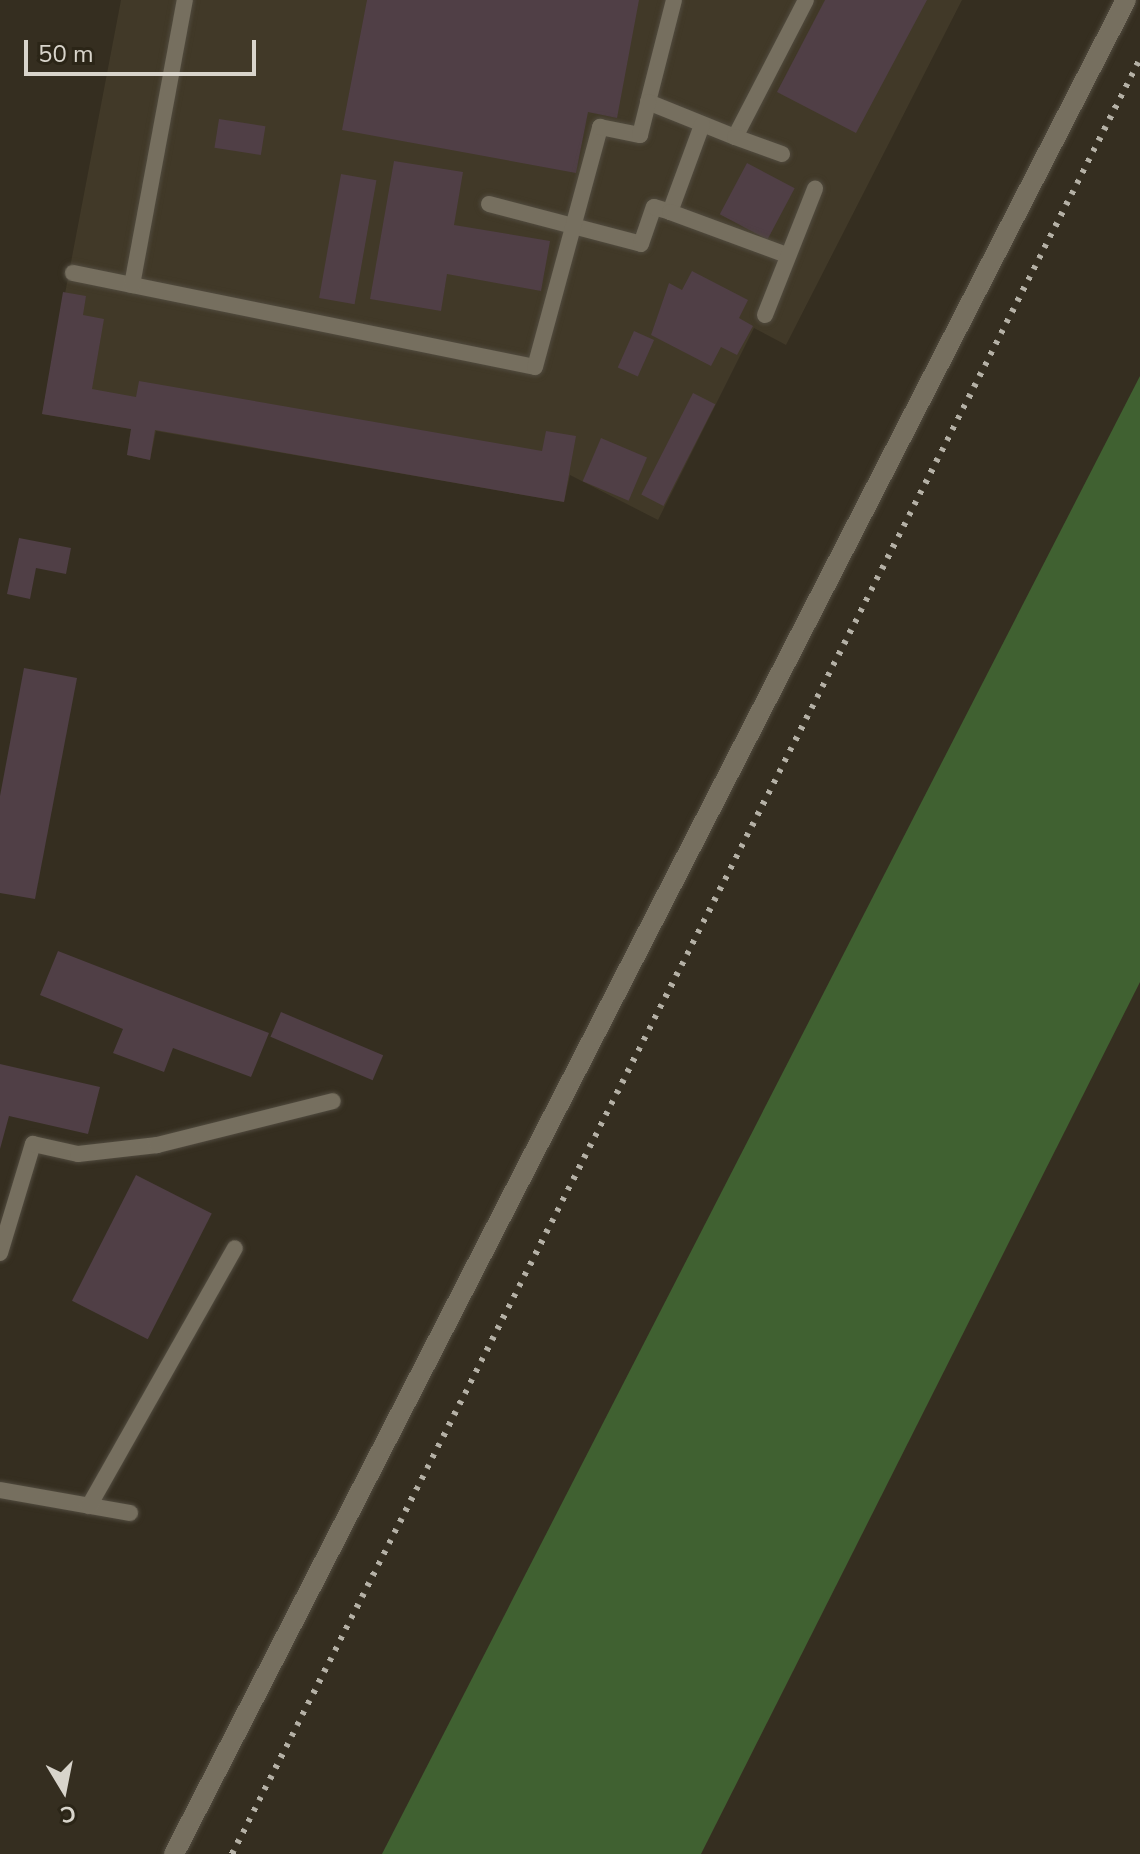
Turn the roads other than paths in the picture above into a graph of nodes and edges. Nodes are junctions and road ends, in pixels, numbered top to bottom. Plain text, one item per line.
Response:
1 (185, 0) edge
2 (674, 0) edge
3 (806, 0) edge
4 (1126, 0) edge
5 (648, 102) junction
6 (702, 125) junction
7 (735, 137) junction
8 (782, 154) dead end
9 (815, 189) dead end
10 (489, 204) dead end
11 (670, 212) junction
12 (577, 226) junction
13 (787, 255) junction
14 (73, 273) dead end
15 (132, 285) junction
16 (765, 315) dead end
17 (333, 1101) dead end
18 (235, 1248) dead end
19 (0, 1253) edge
20 (0, 1490) edge
21 (89, 1506) junction
22 (130, 1513) dead end
23 (174, 1854) edge

1 - 15 lane
2 - 5 lane
3 - 7 lane
4 - 23 street
5 - 6 lane
5 - 12 lane
6 - 7 lane
6 - 11 lane
7 - 8 lane
9 - 13 lane
10 - 12 lane
11 - 12 lane
11 - 13 lane
12 - 15 lane
13 - 16 lane
14 - 15 lane
17 - 19 lane
18 - 21 lane
20 - 21 lane
21 - 22 lane

